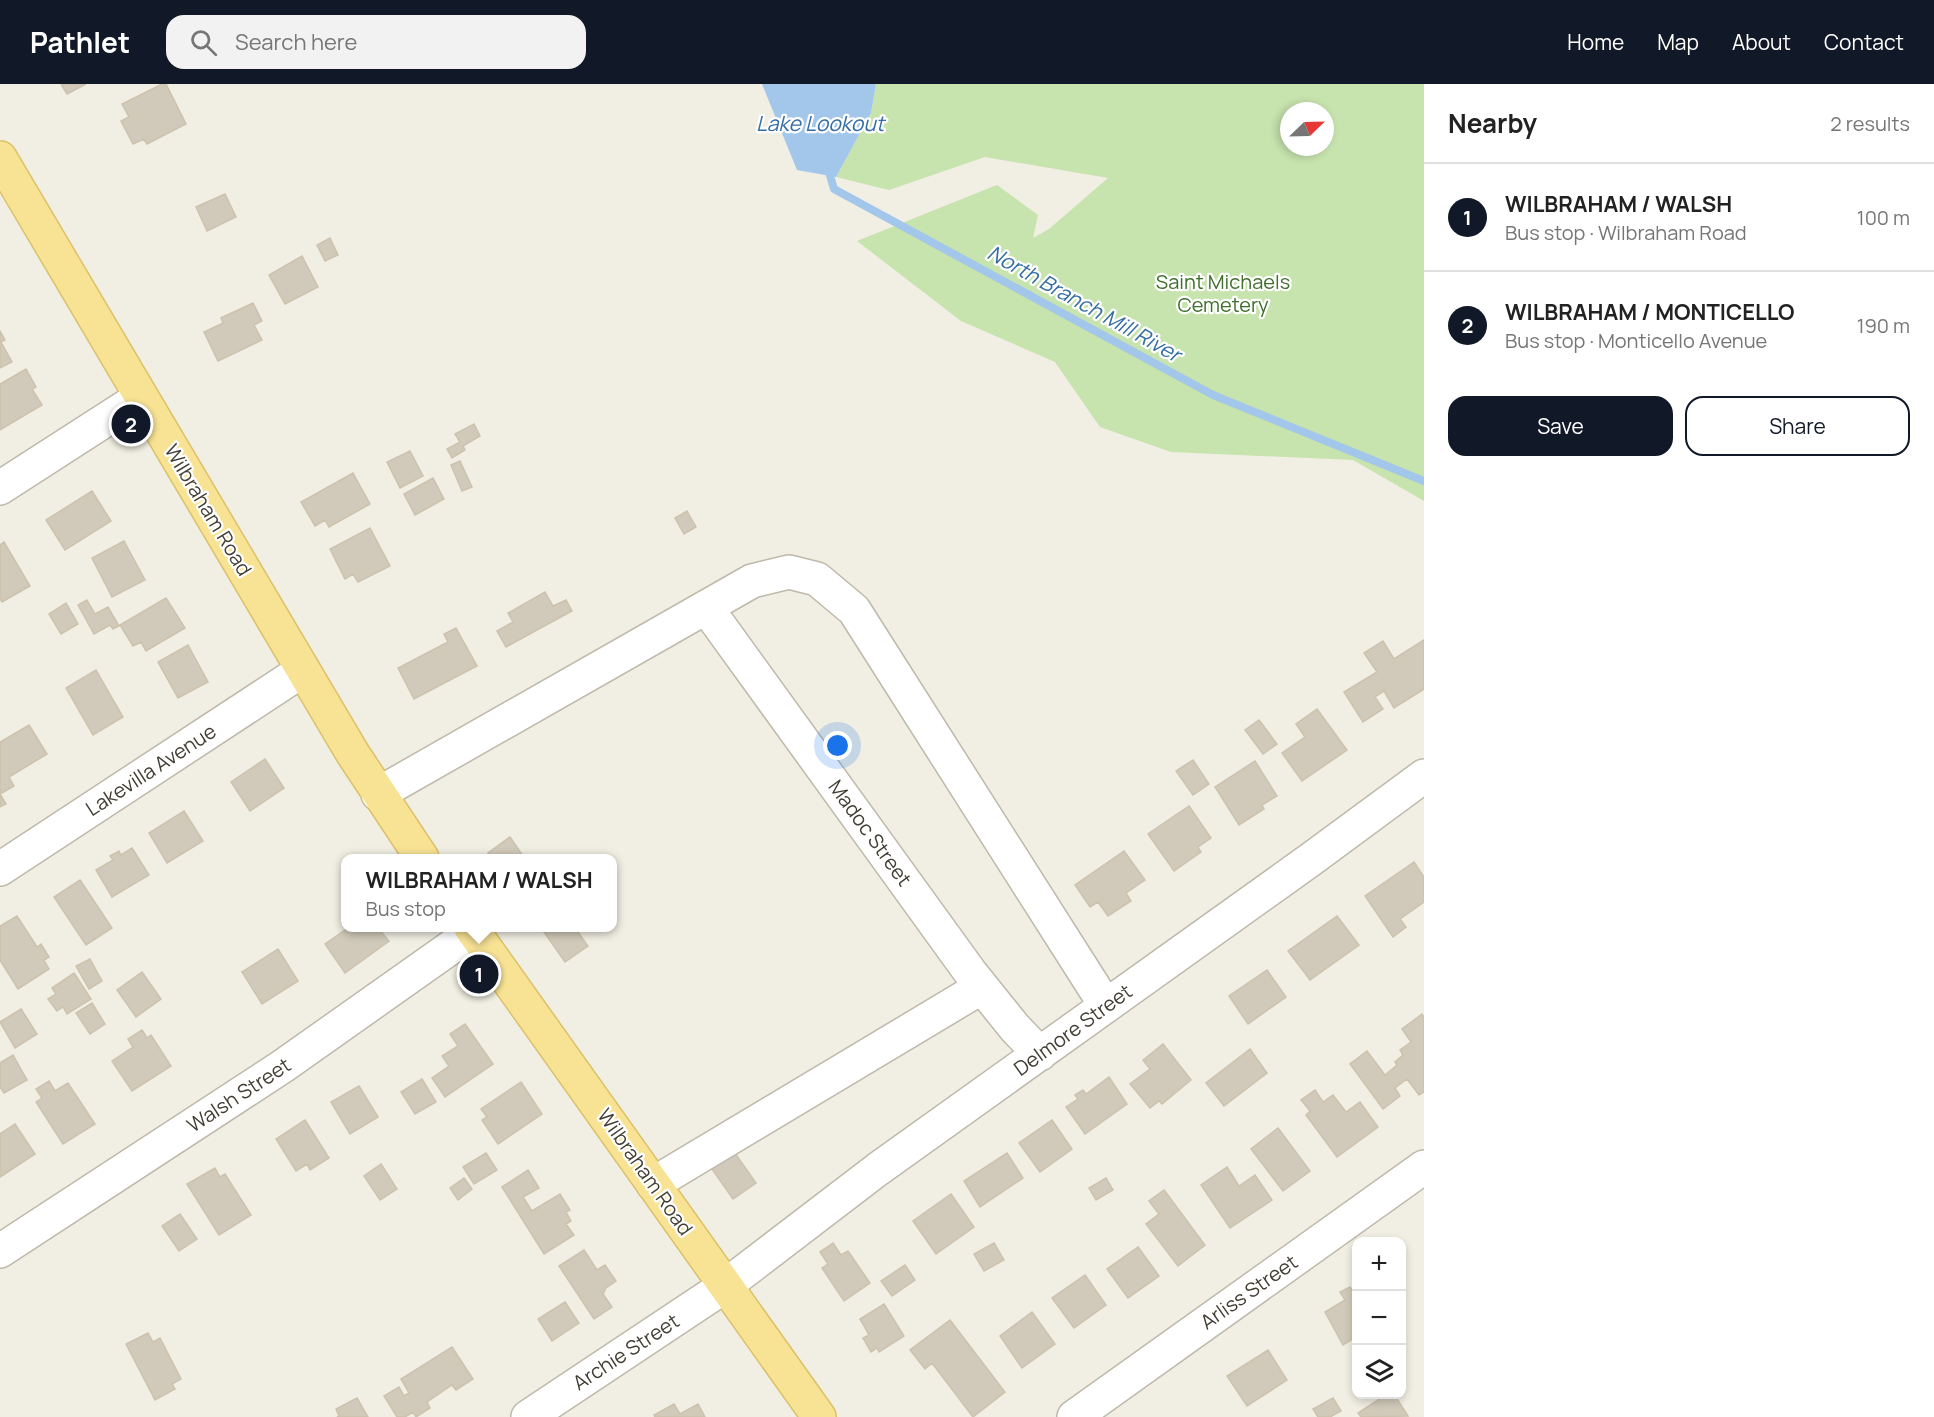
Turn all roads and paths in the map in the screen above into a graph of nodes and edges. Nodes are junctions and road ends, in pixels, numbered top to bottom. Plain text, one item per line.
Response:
1 (0, 158) edge
2 (141, 397) junction
3 (0, 488) edge
4 (706, 607) junction
5 (303, 670) junction
6 (1424, 777) edge
7 (378, 794) junction
8 (419, 854) edge
9 (0, 869) edge
10 (468, 932) edge
11 (474, 932) edge
12 (982, 987) junction
13 (1106, 1006) junction
14 (1040, 1054) junction
15 (1424, 1167) edge
16 (654, 1184) junction
17 (0, 1251) edge
18 (725, 1286) junction
19 (528, 1417) edge
20 (819, 1417) edge
21 (1074, 1417) edge

1 - 2 main road, Wilbraham Road
2 - 3 street
2 - 5 main road, Wilbraham Road
4 - 7 street
4 - 12 street, Madoc Street
4 - 13 street
5 - 7 main road, Wilbraham Road
5 - 9 street, Lakevilla Avenue
6 - 13 street, Delmore Street
7 - 8 main road, Wilbraham Road
10 - 17 street, Walsh Street
11 - 16 main road, Wilbraham Road
12 - 14 street, Madoc Street
12 - 16 street
13 - 14 street, Delmore Street
14 - 18 street, Delmore Street
15 - 21 street, Arliss Street
16 - 18 main road, Wilbraham Road
18 - 19 street, Archie Street
18 - 20 main road, Wilbraham Road

